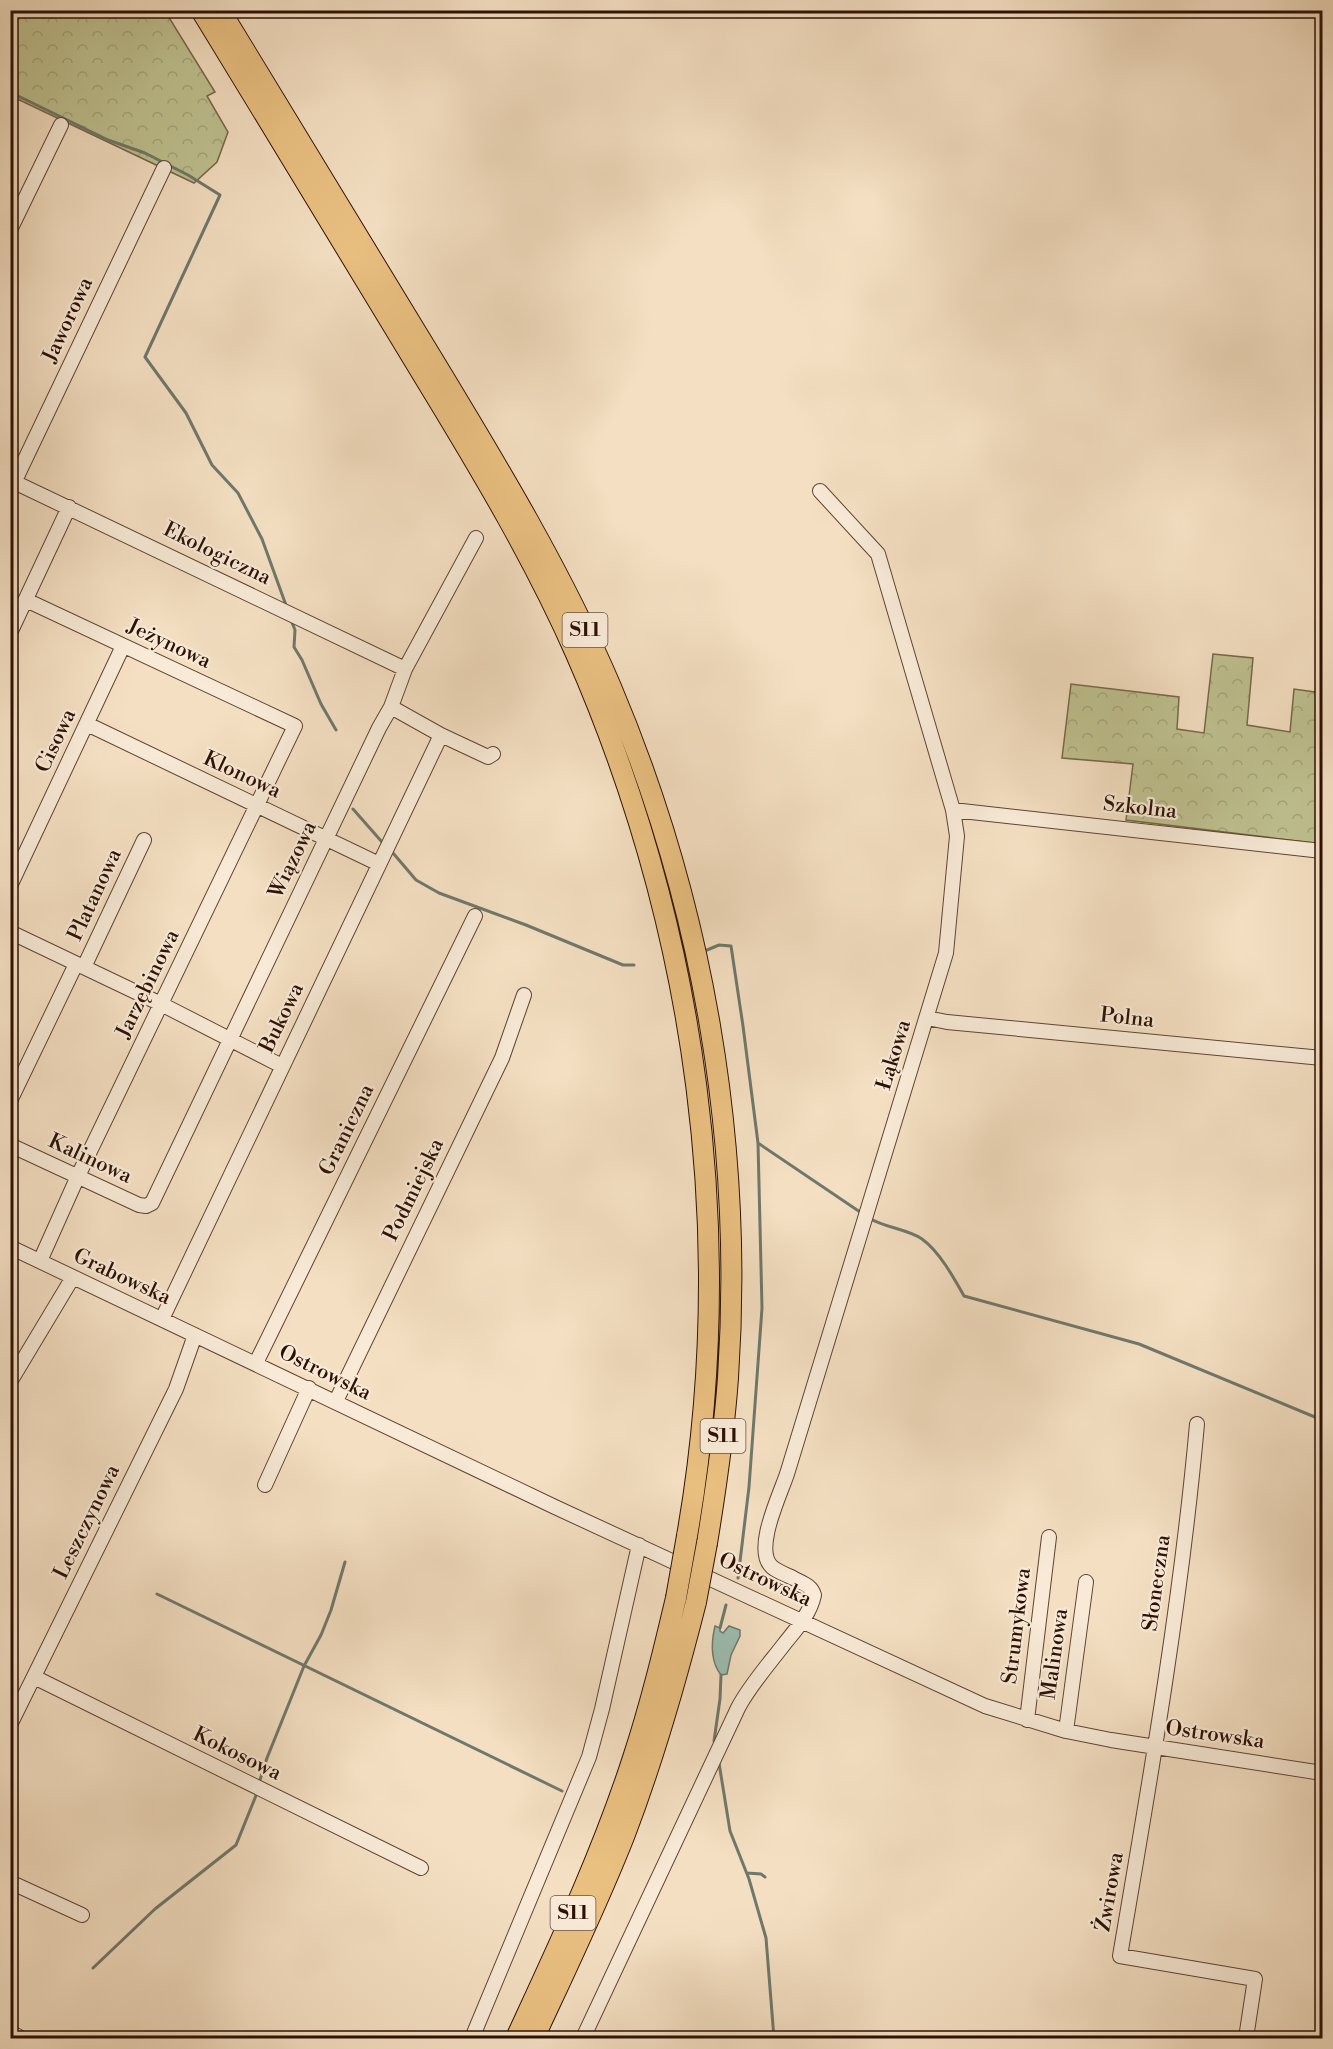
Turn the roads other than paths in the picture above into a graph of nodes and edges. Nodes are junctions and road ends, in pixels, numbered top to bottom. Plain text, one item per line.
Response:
1 (201, 10) edge
2 (220, 10) edge
3 (61, 125) dead end
4 (164, 168) dead end
5 (10, 230) edge
6 (12, 484) edge
7 (820, 491) dead end
8 (69, 507) junction
9 (476, 538) dead end
10 (26, 600) junction
11 (10, 633) edge
12 (123, 646) junction
13 (405, 669) junction
14 (392, 707) junction
15 (87, 724) junction
16 (295, 726) joint
17 (441, 735) junction
18 (493, 754) dead end
19 (258, 806) junction
20 (953, 810) junction
21 (327, 839) junction
22 (144, 840) dead end
23 (1323, 851) edge
24 (379, 864) junction
25 (10, 886) edge
26 (475, 916) dead end
27 (10, 932) edge
28 (80, 965) junction
29 (524, 995) dead end
30 (161, 1004) junction
31 (927, 1018) junction
32 (230, 1041) junction
33 (1323, 1058) edge
34 (282, 1066) junction
35 (10, 1101) edge
36 (10, 1145) edge
37 (78, 1176) junction
38 (152, 1203) joint
39 (10, 1247) edge
40 (40, 1261) junction
41 (73, 1276) junction
42 (162, 1319) junction
43 (195, 1335) junction
44 (215, 1344) joint
45 (256, 1363) junction
46 (10, 1382) edge
47 (309, 1388) junction
48 (336, 1401) junction
49 (1197, 1424) dead end
50 (265, 1485) dead end
51 (1049, 1537) dead end
52 (639, 1545) junction
53 (1086, 1582) dead end
54 (803, 1620) junction
55 (34, 1677) junction
56 (1027, 1719) junction
57 (10, 1725) edge
58 (1066, 1731) junction
59 (1156, 1748) junction
60 (1323, 1773) edge
61 (421, 1868) dead end
62 (10, 1882) edge
63 (82, 1915) dead end
64 (10, 2032) edge
65 (21, 2038) edge
66 (472, 2038) edge
67 (516, 2038) edge
68 (534, 2038) edge
69 (583, 2038) edge
70 (1246, 2038) edge

1 - 67 highway, S11, bridge
2 - 68 highway, S11, bridge
3 - 5 street
4 - 6 street, Jaworowa
6 - 8 street, Ekologiczna
7 - 20 street, Łąkowa
8 - 10 street
8 - 13 street, Ekologiczna
9 - 13 street, Wiązowa
10 - 11 street
10 - 12 street, Jeżynowa
12 - 15 street, Cisowa
12 - 16 street, Jeżynowa
13 - 14 street, Wiązowa
14 - 17 street
14 - 21 street, Wiązowa
15 - 19 street, Klonowa
15 - 25 street, Cisowa
16 - 19 street, Jarzębinowa
17 - 18 street
17 - 24 street, Bukowa
19 - 21 street, Klonowa
19 - 30 street, Jarzębinowa
20 - 23 street, Szkolna
20 - 31 street, Łąkowa
21 - 24 street, Klonowa
21 - 32 street, Wiązowa
22 - 28 street, Platanowa
24 - 34 street, Bukowa
26 - 45 street, Graniczna
27 - 28 street
28 - 30 street
28 - 35 street, Platanowa
29 - 48 street, Podmiejska
30 - 32 street
30 - 37 street, Jarzębinowa
31 - 33 street, Polna
31 - 54 street, Łąkowa
32 - 34 street
32 - 38 street, Wiązowa
34 - 42 street, Bukowa
36 - 37 street, Kalinowa
37 - 38 street, Kalinowa
37 - 40 street, Jarzębinowa
39 - 40 street, Grabowska
40 - 41 street, Grabowska
41 - 42 street, Grabowska
41 - 46 street
42 - 43 street, Grabowska
43 - 44 street, Grabowska
43 - 55 street, Leszczynowa
44 - 45 street, Ostrowska
45 - 47 street, Ostrowska
47 - 48 street, Ostrowska
47 - 50 street
48 - 52 street, Ostrowska
49 - 59 street, Słoneczna
51 - 56 street, Strumykowa
52 - 54 street, Ostrowska
52 - 66 street
53 - 58 street, Malinowa
54 - 56 street, Ostrowska
54 - 69 street
55 - 57 street, Leszczynowa
55 - 61 street, Kokosowa
56 - 58 street, Ostrowska
58 - 59 street, Ostrowska
59 - 60 street, Ostrowska
59 - 70 street, Żwirowa
62 - 63 street
64 - 65 street

